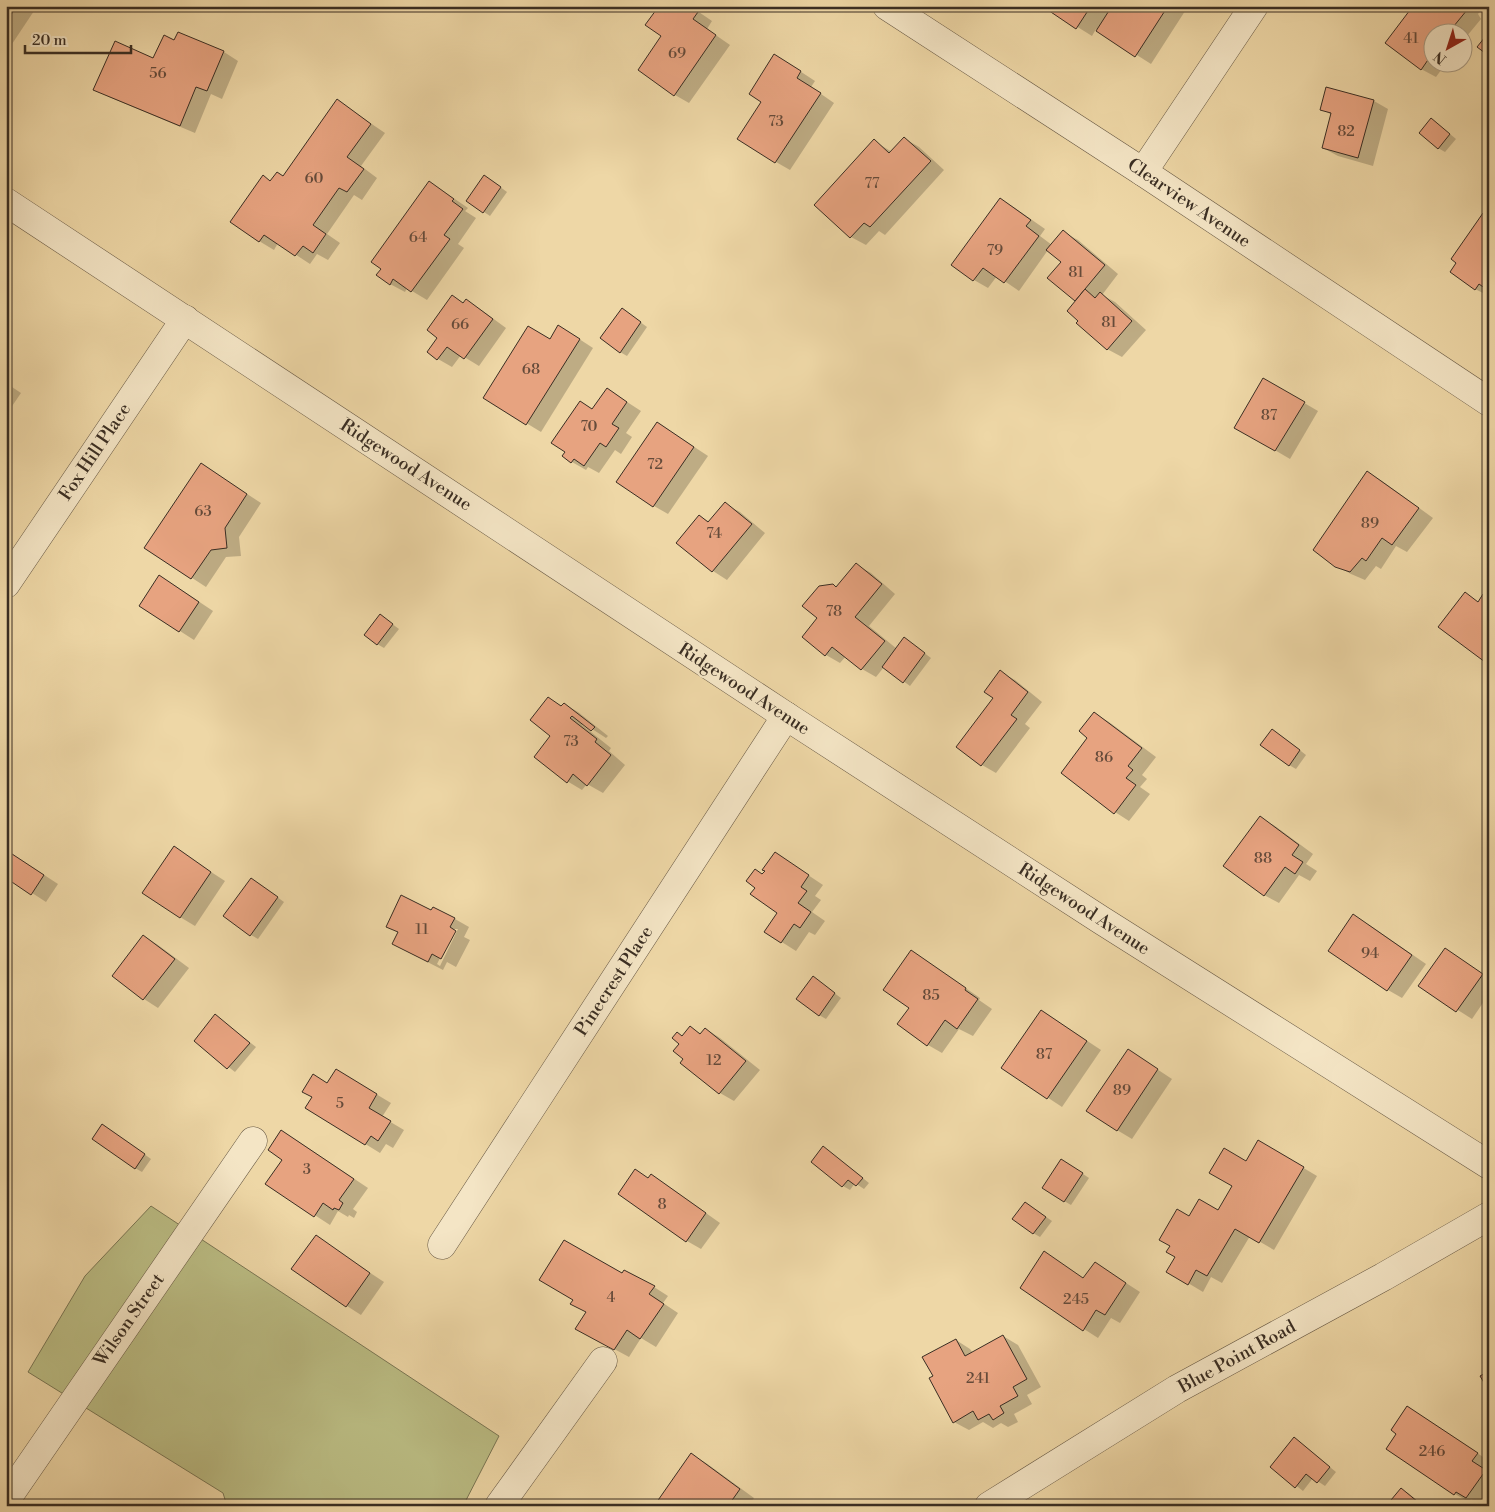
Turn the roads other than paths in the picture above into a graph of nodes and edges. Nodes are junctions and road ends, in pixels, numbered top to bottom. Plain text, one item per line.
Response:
1 (887, 6) edge
2 (1254, 6) edge
3 (1143, 172) junction
4 (6, 202) edge
5 (185, 319) junction
6 (1489, 402) edge
7 (6, 584) edge
8 (786, 716) junction
9 (253, 1141) dead end
10 (1489, 1165) edge
11 (1489, 1216) edge
12 (442, 1246) dead end
13 (603, 1361) dead end
14 (6, 1500) edge
15 (499, 1506) edge
16 (989, 1506) edge

1 - 3 street, Clearview Avenue
2 - 3 street
3 - 6 street, Clearview Avenue
4 - 5 street, Ridgewood Avenue
5 - 7 street, Fox Hill Place
5 - 8 street, Ridgewood Avenue
8 - 10 street, Ridgewood Avenue
8 - 12 street, Pinecrest Place
9 - 14 street, Wilson Street
11 - 16 street, Blue Point Road
13 - 15 street

